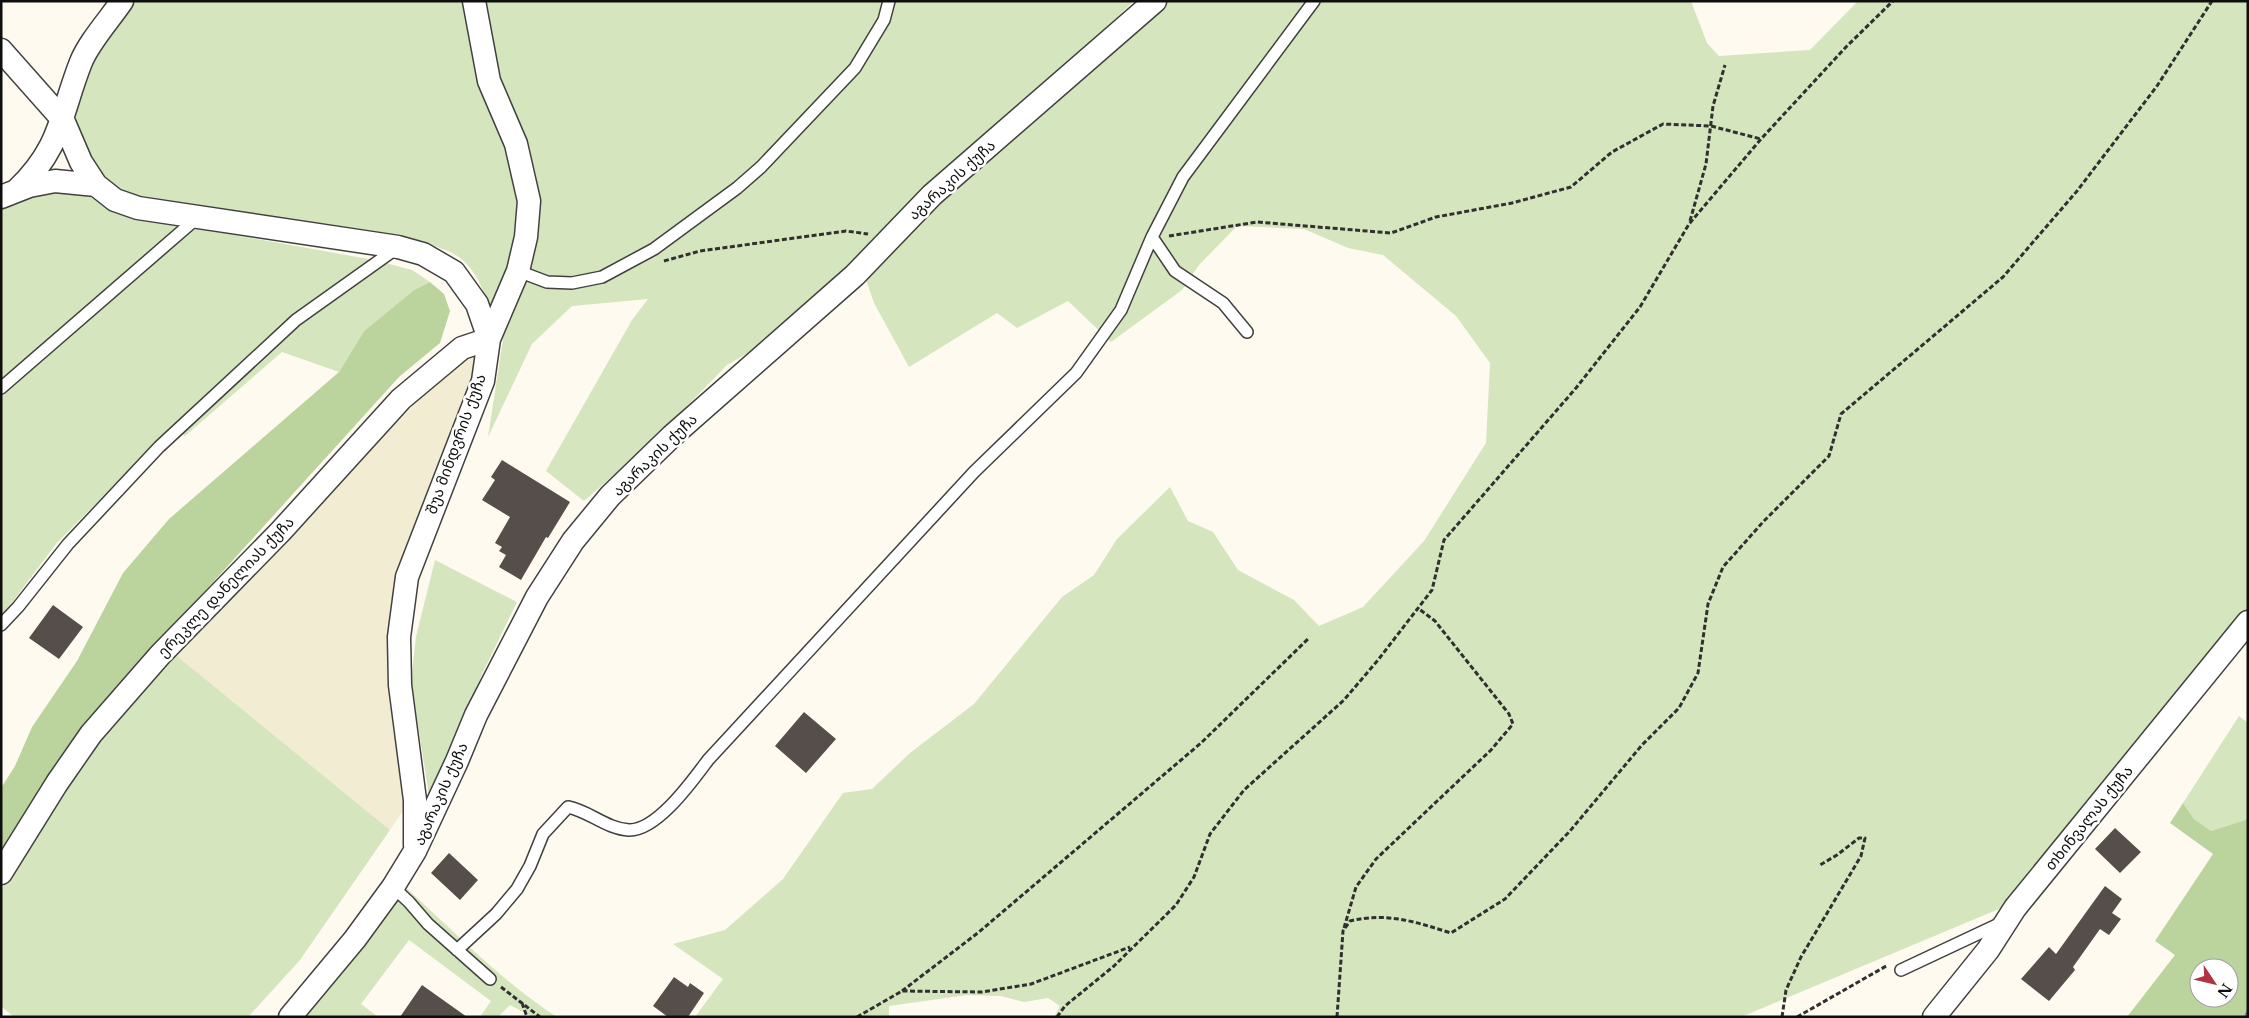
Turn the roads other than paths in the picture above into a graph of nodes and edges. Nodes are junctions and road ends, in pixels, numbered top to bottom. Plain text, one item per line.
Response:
1 (122, 1) edge
2 (474, 1) edge
3 (889, 1) edge
4 (1155, 1) edge
5 (1314, 1) edge
6 (1, 50) edge
7 (63, 120) junction
8 (96, 185) junction
9 (9, 194) edge
10 (198, 217) junction
11 (1152, 237) junction
12 (398, 247) junction
13 (518, 271) junction
14 (1247, 332) dead end
15 (489, 339) junction
16 (1, 388) edge
17 (2248, 622) edge
18 (1, 625) edge
19 (415, 851) junction
20 (1, 873) edge
21 (393, 887) junction
22 (2007, 920) junction
23 (457, 950) junction
24 (1901, 970) road end
25 (490, 979) road end
26 (290, 1017) edge
27 (1934, 1017) edge

1 - 7 street
2 - 13 street
3 - 13 lane
4 - 19 street, აგარაკის ქუჩა
5 - 11 lane
6 - 7 street
7 - 8 street
7 - 9 street
8 - 9 street
8 - 10 street, შუა მინდვრის ქუჩა
10 - 12 street, შუა მინდვრის ქუჩა
10 - 16 lane
11 - 14 lane
11 - 23 lane
12 - 15 street, შუა მინდვრის ქუჩა
12 - 18 lane
13 - 15 street
15 - 19 street, შუა მინდვრის ქუჩა
15 - 20 street, ერეკლე დანელიას ქუჩა
17 - 22 street, თხინვალას ქუჩა
19 - 21 street, აგარაკის ქუჩა
21 - 23 lane
21 - 26 street, აგარაკის ქუჩა
22 - 24 lane
22 - 27 street, თხინვალას ქუჩა
23 - 25 lane

